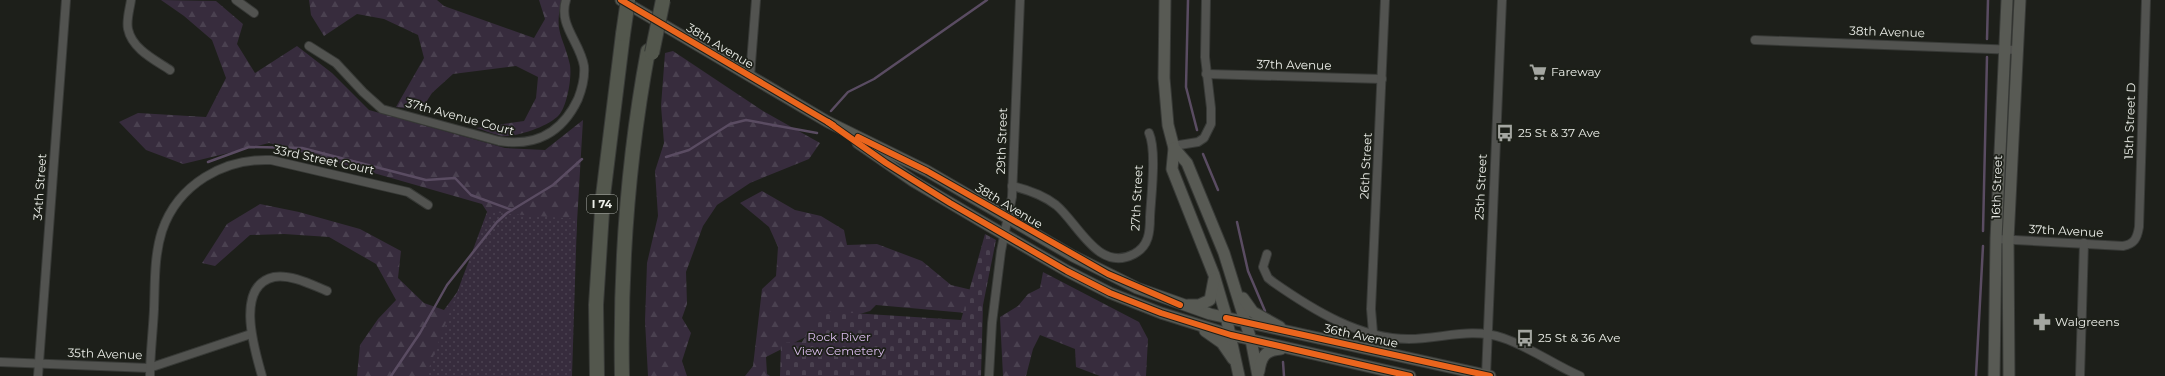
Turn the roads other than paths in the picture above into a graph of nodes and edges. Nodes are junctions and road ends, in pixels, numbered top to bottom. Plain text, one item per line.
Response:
1 (66, 0) edge
2 (131, 0) edge
3 (236, 0) edge
4 (566, 0) edge
5 (621, 0) edge
6 (624, 0) edge
7 (628, 0) edge
8 (654, 0) edge
9 (663, 0) edge
10 (756, 0) edge
11 (1020, 0) edge
12 (1165, 0) edge
13 (1206, 0) edge
14 (1385, 0) edge
15 (1502, 0) edge
16 (2006, 0) edge
17 (2020, 0) edge
18 (2146, 0) edge
19 (254, 13) dead end
20 (623, 34) junction
21 (1755, 40) dead end
22 (309, 46) dead end
23 (2005, 50) junction
24 (2017, 50) junction
25 (650, 52) junction
26 (170, 70) dead end
27 (1206, 74) junction
28 (750, 76) junction
29 (1382, 79) junction
30 (828, 122) junction
31 (1149, 133) dead end
32 (1173, 147) junction
33 (1012, 186) junction
34 (428, 206) dead end
35 (1009, 219) junction
36 (1004, 235) junction
37 (1996, 239) junction
38 (2008, 240) junction
39 (2134, 242) joint
40 (2084, 243) junction
41 (1267, 254) dead end
42 (1214, 275) junction
43 (1234, 283) junction
44 (327, 291) dead end
45 (1180, 305) junction
46 (1226, 318) junction
47 (1246, 323) junction
48 (1198, 326) junction
49 (1285, 331) junction
50 (1373, 333) junction
51 (251, 334) junction
52 (1231, 335) junction
53 (1488, 335) junction
54 (1251, 340) junction
55 (1288, 349) junction
56 (0, 362) edge
57 (1236, 363) junction
58 (39, 364) junction
59 (150, 367) junction
60 (38, 376) edge
61 (150, 376) edge
62 (262, 376) edge
63 (597, 376) edge
64 (622, 376) edge
65 (989, 376) edge
66 (1238, 376) edge
67 (1258, 376) edge
68 (1410, 376) edge
69 (1487, 376) edge
70 (1580, 376) edge
71 (1994, 376) edge
72 (2009, 376) edge
73 (2080, 376) edge

1 - 58 street, 34th Street
2 - 26 street
3 - 19 street
4 - 22 street, 37th Avenue Court
5 - 28 main road, 38th Avenue
6 - 20 highway, bridge
7 - 20 highway, I 74, bridge
8 - 25 highway, I 74
9 - 25 highway, bridge
10 - 28 street
11 - 33 street, 29th Street
12 - 32 main road
13 - 27 street
14 - 29 street, 26th Street
15 - 53 street, 25th Street
16 - 23 main road, 16th Street
17 - 24 main road, 16th Street
18 - 39 street, 15th Street D
20 - 63 highway, I 74
21 - 23 street, 38th Avenue
23 - 24 street, 38th Avenue
23 - 37 main road, 16th Street
24 - 38 main road, 16th Street
25 - 64 highway, I 74
27 - 29 street, 37th Avenue
27 - 32 street
28 - 30 main road, 38th Avenue
29 - 50 street, 26th Street
30 - 35 main road, 38th Avenue
30 - 36 main road, 38th Avenue
31 - 33 street, 27th Street
32 - 42 main road
32 - 43 main road
33 - 35 street, 29th Street
34 - 59 street, 33rd Street Court
35 - 36 street, 29th Street
35 - 45 main road, 38th Avenue
36 - 48 main road, 38th Avenue
36 - 65 street, 29th Street
37 - 38 street, 37th Avenue
37 - 71 main road, 16th Street
38 - 40 street, 37th Avenue
38 - 72 main road, 16th Street
39 - 40 street, 37th Avenue
40 - 73 street
41 - 50 street, 36th Avenue
42 - 45 main road
42 - 46 main road
43 - 47 main road
43 - 49 main road
44 - 51 street
45 - 46 main road, 38th Avenue
46 - 47 main road, 36th Avenue
46 - 52 main road
47 - 49 main road, 36th Avenue
47 - 54 main road
48 - 52 main road, 38th Avenue
48 - 57 main road
49 - 69 main road, 36th Avenue
50 - 53 street, 36th Avenue
51 - 59 street, 35th Avenue
51 - 62 street
52 - 54 main road
52 - 57 main road
53 - 69 street, 25th Street
53 - 70 street, 36th Avenue
54 - 55 main road
54 - 67 main road
55 - 67 main road
55 - 68 main road
56 - 58 street, 35th Avenue
57 - 66 main road
58 - 59 street, 35th Avenue
58 - 60 street, 34th Street
59 - 61 street, 33rd Street Court

